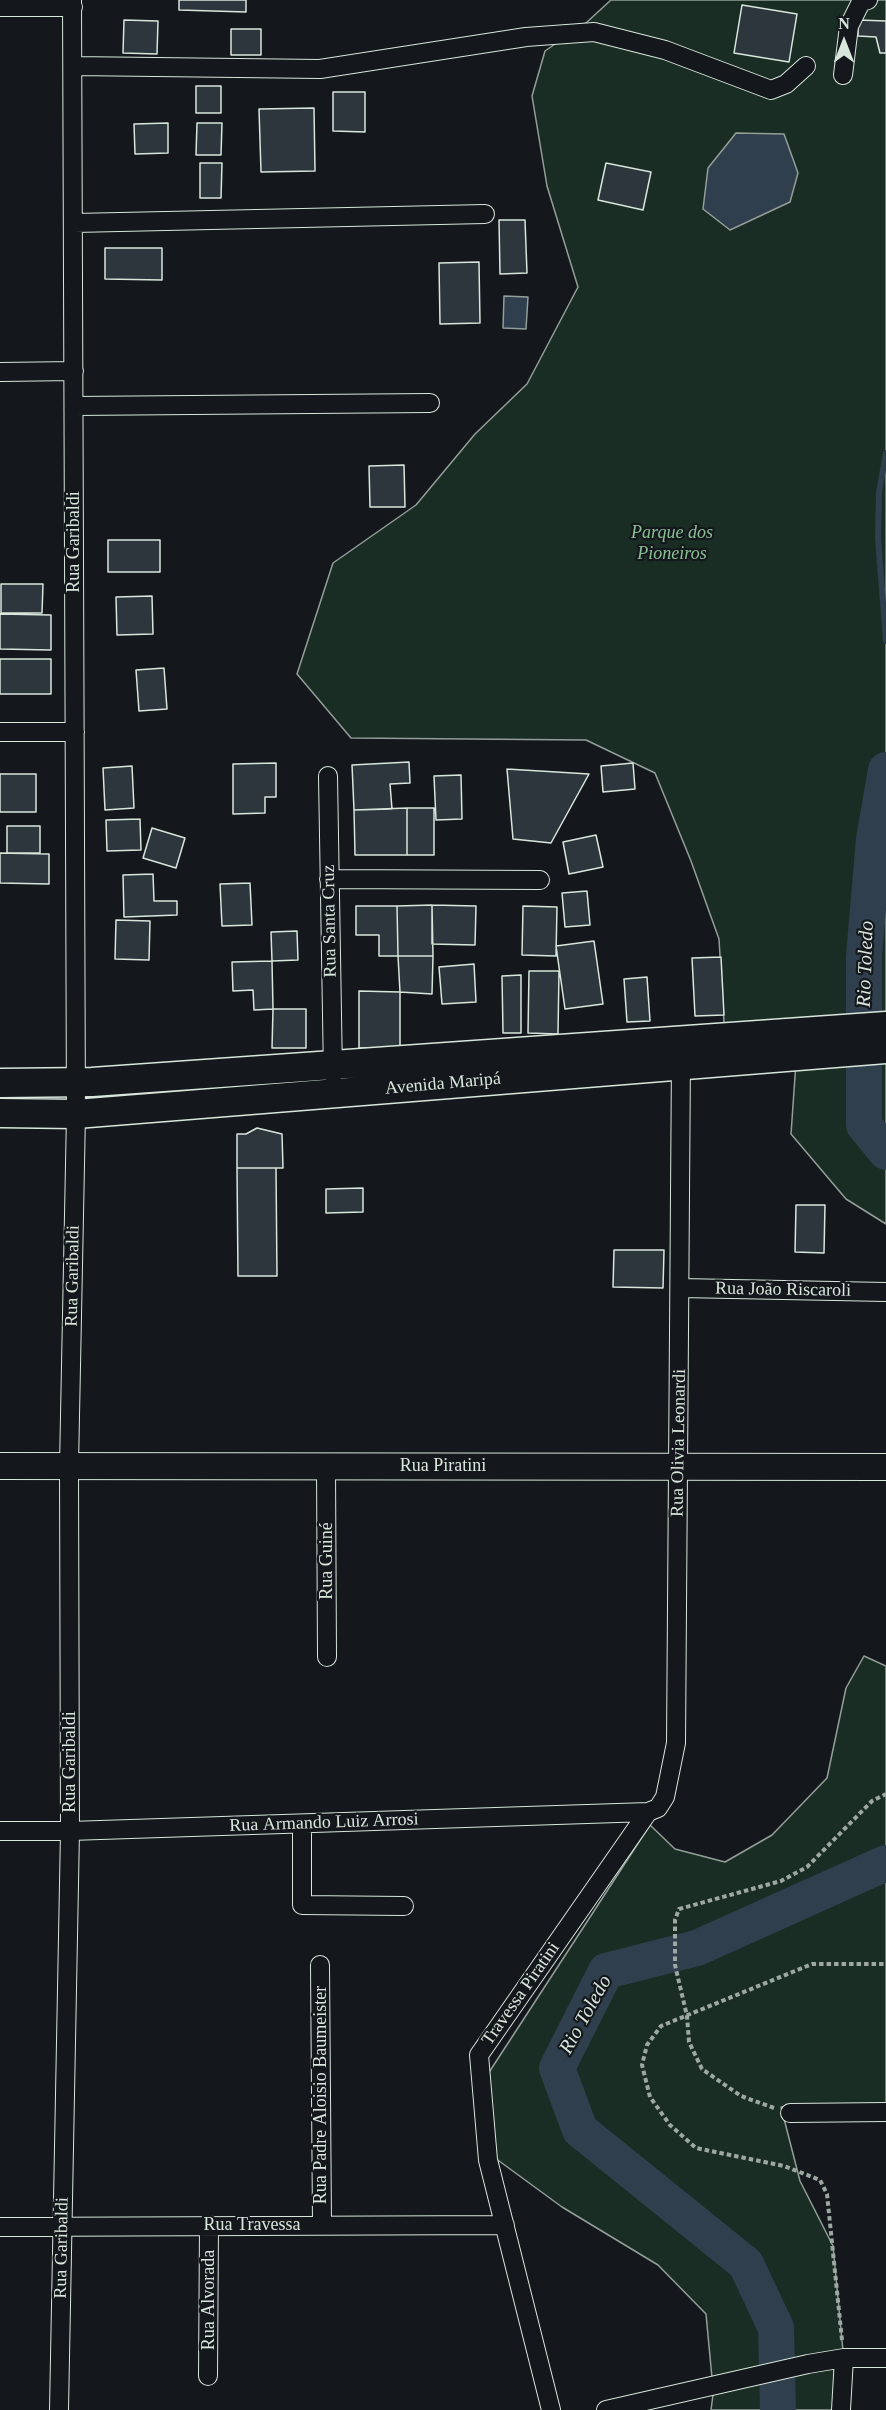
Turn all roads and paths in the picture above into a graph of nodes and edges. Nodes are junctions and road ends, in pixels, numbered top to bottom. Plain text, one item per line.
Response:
1 (868, 0) edge
2 (72, 3) edge
3 (0, 7) edge
4 (73, 66) junction
5 (806, 66) dead end
6 (843, 75) dead end
7 (485, 214) dead end
8 (74, 223) junction
9 (74, 371) junction
10 (0, 372) edge
11 (430, 403) dead end
12 (74, 406) junction
13 (0, 732) edge
14 (75, 732) junction
15 (328, 776) dead end
16 (329, 879) junction
17 (540, 880) dead end
18 (886, 1026) edge
19 (823, 1042) junction
20 (886, 1049) edge
21 (681, 1054) junction
22 (333, 1080) junction
23 (0, 1083) edge
24 (76, 1083) junction
25 (0, 1113) edge
26 (76, 1114) junction
27 (681, 1288) junction
28 (886, 1292) edge
29 (0, 1466) edge
30 (69, 1466) junction
31 (326, 1466) junction
32 (679, 1467) junction
33 (886, 1467) edge
34 (327, 1657) dead end
35 (886, 1794) edge
36 (648, 1812) junction
37 (302, 1824) junction
38 (0, 1831) edge
39 (70, 1832) junction
40 (404, 1906) dead end
41 (886, 1964) edge
42 (320, 1965) dead end
43 (687, 2016) junction
44 (886, 2112) edge
45 (790, 2114) joint
46 (209, 2225) junction
47 (322, 2225) junction
48 (505, 2225) junction
49 (0, 2227) edge
50 (62, 2227) junction
51 (844, 2358) junction
52 (886, 2358) edge
53 (208, 2376) dead end
54 (59, 2410) edge
55 (551, 2410) edge
56 (606, 2410) edge
57 (841, 2410) edge

1 - 6 street
2 - 3 street
2 - 4 street, Rua Garibaldi
4 - 5 street
4 - 8 street, Rua Garibaldi
7 - 8 street
8 - 9 street, Rua Garibaldi
9 - 10 street
9 - 12 street, Rua Garibaldi
11 - 12 street
12 - 14 street, Rua Garibaldi
13 - 14 street
14 - 24 street, Rua Garibaldi
15 - 16 street, Rua Santa Cruz
16 - 17 street
16 - 22 street, Rua Santa Cruz
18 - 19 main road, Avenida Maripá
19 - 20 main road, Avenida Maripá
19 - 21 main road, Avenida Maripá
21 - 22 main road, Avenida Maripá
21 - 27 street, Rua Olivia Leonardi
22 - 24 main road, Avenida Maripá
22 - 26 main road, Avenida Maripá
23 - 24 main road, Avenida Maripá
24 - 26 street, Rua Garibaldi
25 - 26 main road, Avenida Maripá
26 - 30 street, Rua Garibaldi
27 - 28 street, Rua João Riscaroli
27 - 32 street, Rua Olivia Leonardi
29 - 30 street, Rua Piratini
30 - 31 street, Rua Piratini
30 - 39 street, Rua Garibaldi
31 - 32 street, Rua Piratini
31 - 34 street, Rua Guiné
32 - 33 street, Rua Piratini
32 - 36 street, Rua Olivia Leonardi
35 - 43 path
36 - 37 street, Rua Armando Luiz Arrosi
36 - 48 street, Travessa Piratini
37 - 39 street, Rua Armando Luiz Arrosi
37 - 40 street
38 - 39 street, Rua Armando Luiz Arrosi
39 - 50 street, Rua Garibaldi
41 - 43 path
42 - 47 street, Rua Padre Aloisio Baumeister
43 - 45 path
43 - 51 path
44 - 45 street
46 - 47 street, Rua Travessa
46 - 50 street, Rua Travessa
46 - 53 street, Rua Alvorada
47 - 48 street, Rua Travessa
48 - 55 street, Travessa Piratini
49 - 50 street, Rua Travessa
50 - 54 street, Rua Garibaldi
51 - 52 street
51 - 56 street
51 - 57 street

